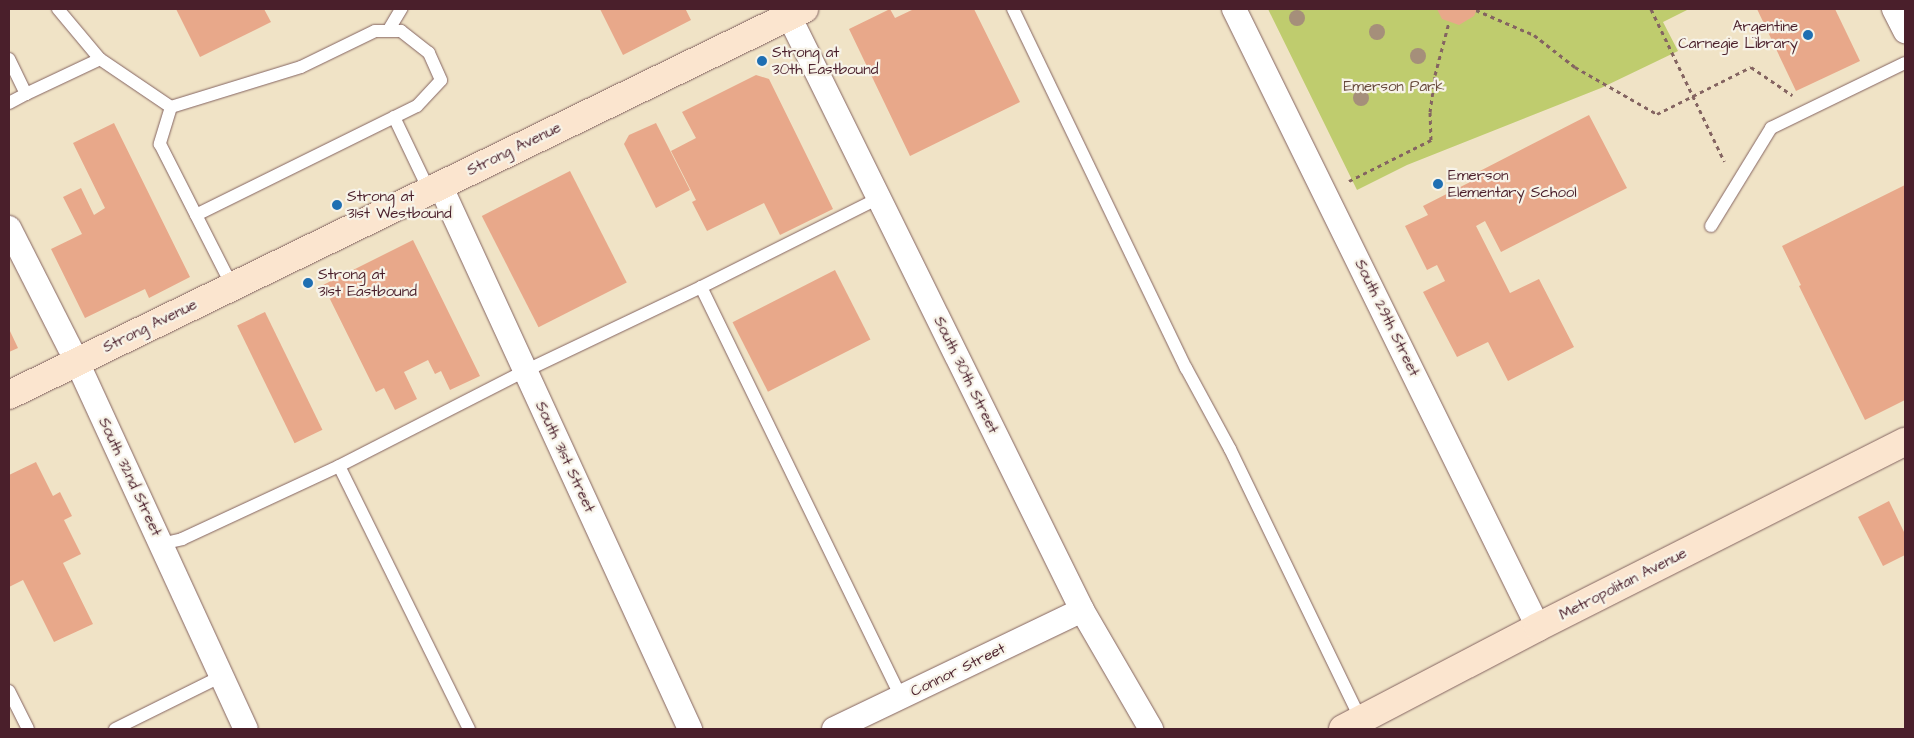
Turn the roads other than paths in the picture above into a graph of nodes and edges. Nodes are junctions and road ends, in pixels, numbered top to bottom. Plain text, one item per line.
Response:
1 (58, 9) edge
2 (401, 9) edge
3 (1013, 9) edge
4 (1234, 9) edge
5 (1894, 9) edge
6 (782, 14) edge
7 (388, 31) junction
8 (1905, 31) edge
9 (9, 59) edge
10 (100, 59) junction
11 (1905, 63) edge
12 (26, 94) junction
13 (9, 102) edge
14 (171, 107) junction
15 (394, 117) junction
16 (434, 188) junction
17 (879, 198) junction
18 (196, 215) junction
19 (1711, 226) dead end
20 (9, 228) edge
21 (232, 286) junction
22 (701, 286) junction
23 (77, 362) junction
24 (525, 371) junction
25 (9, 395) edge
26 (1905, 442) edge
27 (339, 466) junction
28 (161, 544) junction
29 (1082, 610) junction
30 (1538, 627) junction
31 (222, 676) junction
32 (9, 691) edge
33 (901, 698) junction
34 (1352, 725) edge
35 (28, 729) edge
36 (115, 729) edge
37 (246, 729) edge
38 (469, 729) edge
39 (690, 729) edge
40 (834, 729) edge
41 (1151, 729) edge

1 - 10 lane
2 - 7 lane
3 - 34 lane
4 - 30 street, South 29th Street
5 - 8 street
6 - 16 street, Strong Avenue
6 - 17 street, South 30th Street
7 - 14 lane
7 - 15 lane
9 - 12 lane
10 - 12 lane
10 - 14 lane
11 - 19 lane
12 - 13 lane
14 - 18 lane
15 - 16 lane
15 - 18 lane
16 - 21 street, Strong Avenue
16 - 24 street, South 31st Street
17 - 22 lane
17 - 29 street, South 30th Street
18 - 21 lane
20 - 23 street, South 32nd Street
21 - 23 street, Strong Avenue
22 - 24 lane
22 - 33 lane
23 - 25 street, Strong Avenue
23 - 28 street, South 32nd Street
24 - 27 lane
24 - 39 street, South 31st Street
26 - 30 street, Metropolitan Avenue
27 - 28 lane
27 - 38 lane
28 - 31 street, South 32nd Street
29 - 33 street, Connor Street
29 - 41 street, South 30th Street
30 - 34 street, Metropolitan Avenue
31 - 36 lane
31 - 37 street, South 32nd Street
32 - 35 lane
33 - 40 street, Connor Street

